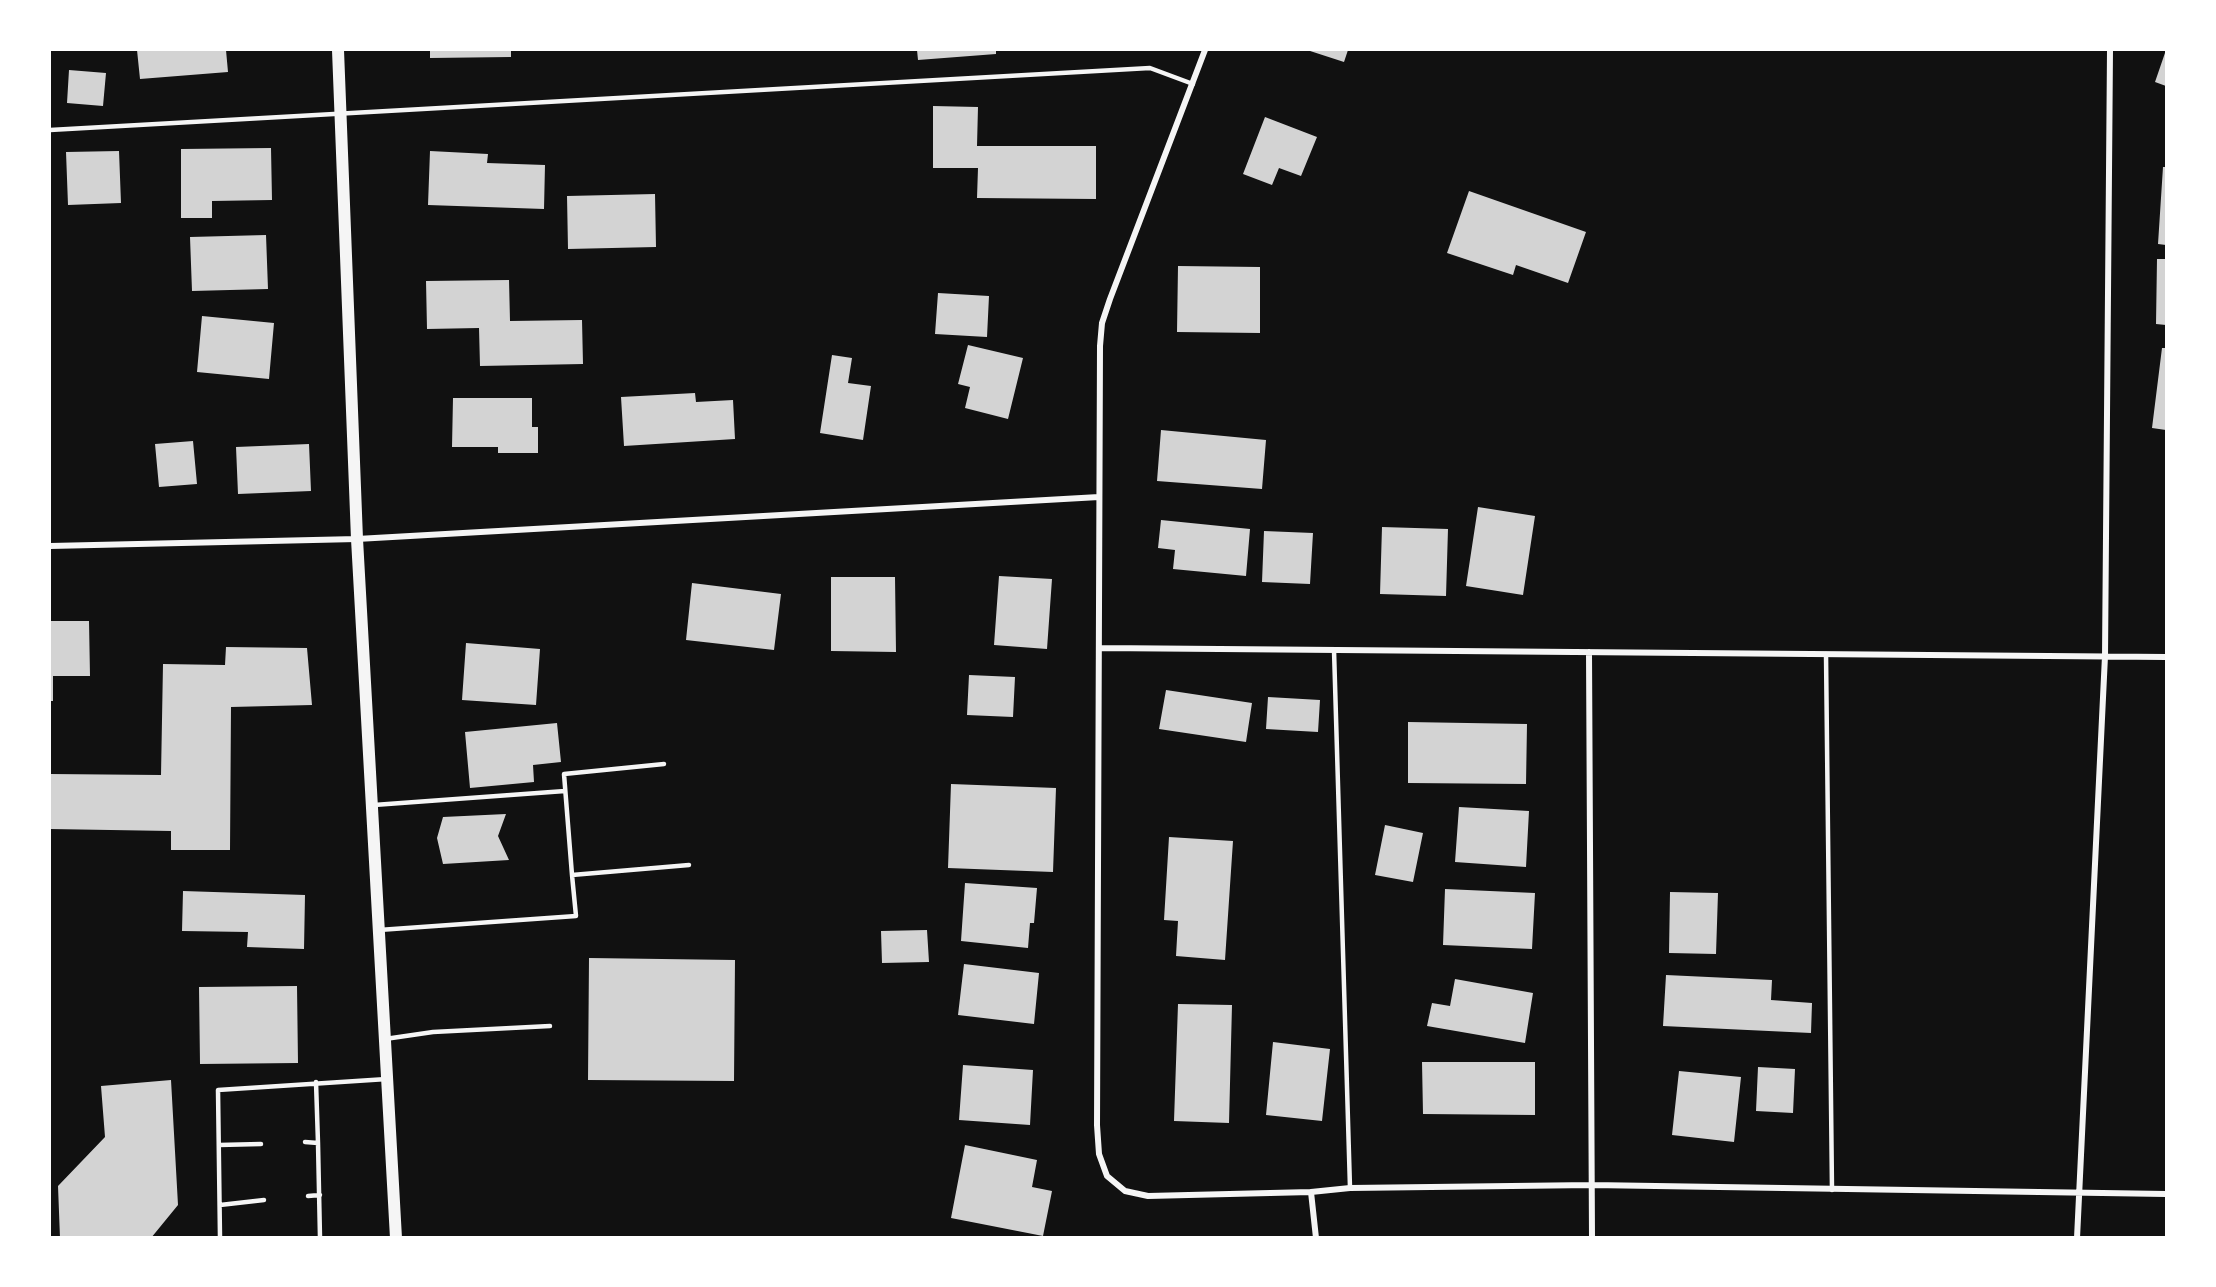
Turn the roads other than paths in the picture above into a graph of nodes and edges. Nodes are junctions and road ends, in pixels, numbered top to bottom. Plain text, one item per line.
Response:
1 (338, 50) edge
2 (1205, 50) edge
3 (2110, 50) edge
4 (1193, 84) junction
5 (341, 114) junction
6 (50, 130) edge
7 (1098, 497) junction
8 (357, 539) junction
9 (50, 546) edge
10 (1101, 648) junction
11 (1334, 650) junction
12 (1589, 652) junction
13 (1826, 654) junction
14 (2105, 656) junction
15 (2166, 657) edge
16 (664, 764) dead end
17 (565, 791) junction
18 (371, 805) junction
19 (689, 865) dead end
20 (572, 875) junction
21 (379, 930) junction
22 (550, 1026) dead end
23 (385, 1039) junction
24 (387, 1079) junction
25 (316, 1082) junction
26 (305, 1142) dead end
27 (318, 1143) junction
28 (261, 1144) dead end
29 (219, 1145) junction
30 (1592, 1185) junction
31 (1350, 1188) junction
32 (1832, 1190) junction
33 (1311, 1192) junction
34 (2077, 1193) junction
35 (2166, 1194) edge
36 (320, 1195) junction
37 (308, 1196) dead end
38 (264, 1200) dead end
39 (220, 1205) junction
40 (220, 1238) edge
41 (320, 1238) edge
42 (396, 1238) edge
43 (1316, 1238) edge
44 (1592, 1238) edge
45 (2077, 1238) edge

1 - 5 main road
2 - 4 street
3 - 14 street
4 - 5 lane
4 - 7 street
5 - 6 lane
5 - 8 main road
7 - 8 street
7 - 10 street
8 - 9 street
8 - 18 main road
10 - 11 street
10 - 33 street
11 - 12 street
11 - 31 lane
12 - 13 street
12 - 30 street
13 - 14 street
13 - 32 lane
14 - 15 street
14 - 34 street
16 - 17 lane
17 - 18 lane
17 - 20 lane
18 - 21 main road
19 - 20 lane
20 - 21 lane
21 - 23 main road
22 - 23 lane
23 - 24 main road
24 - 25 lane
24 - 42 main road
25 - 27 lane
25 - 29 lane
26 - 27 lane
27 - 36 lane
28 - 29 lane
29 - 39 lane
30 - 31 street
30 - 32 street
30 - 44 street
31 - 33 street
32 - 34 street
33 - 43 street
34 - 35 street
34 - 45 street
36 - 37 lane
36 - 41 lane
38 - 39 lane
39 - 40 lane

